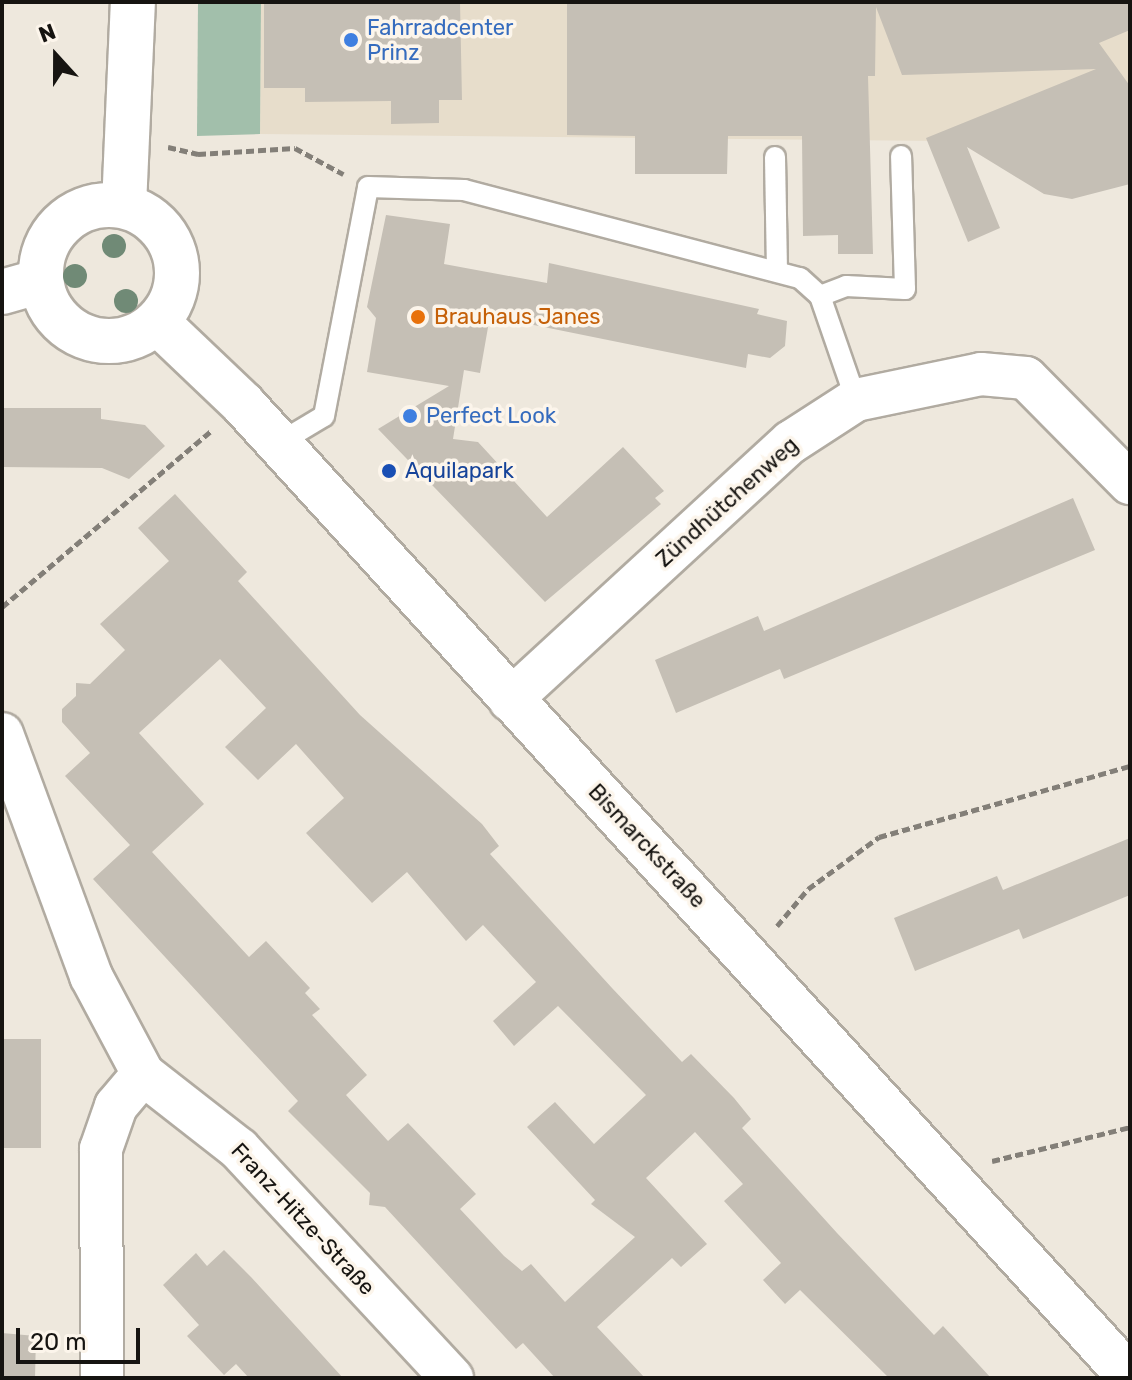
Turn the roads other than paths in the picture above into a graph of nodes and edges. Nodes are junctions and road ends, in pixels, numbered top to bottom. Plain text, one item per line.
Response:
1 (133, 2) edge
2 (901, 156) dead end
3 (775, 157) dead end
4 (124, 206) junction
5 (777, 270) junction
6 (21, 287) edge
7 (820, 296) junction
8 (157, 322) junction
9 (856, 400) junction
10 (279, 443) junction
11 (1130, 483) edge
12 (510, 700) junction
13 (2, 734) edge
14 (143, 1074) junction
15 (1130, 1377) edge
16 (102, 1378) edge
17 (452, 1378) edge

1 - 4 main road
2 - 7 lane
3 - 5 lane
4 - 6 main road
4 - 8 main road
5 - 7 lane
5 - 10 lane
6 - 8 main road
7 - 9 lane
8 - 10 main road, Bismarckstraße
9 - 11 street, Zündhütchenweg
9 - 12 street, Zündhütchenweg
10 - 12 main road, Bismarckstraße
12 - 15 main road, Bismarckstraße
13 - 14 street
14 - 16 street
14 - 17 street, Franz-Hitze-Straße

